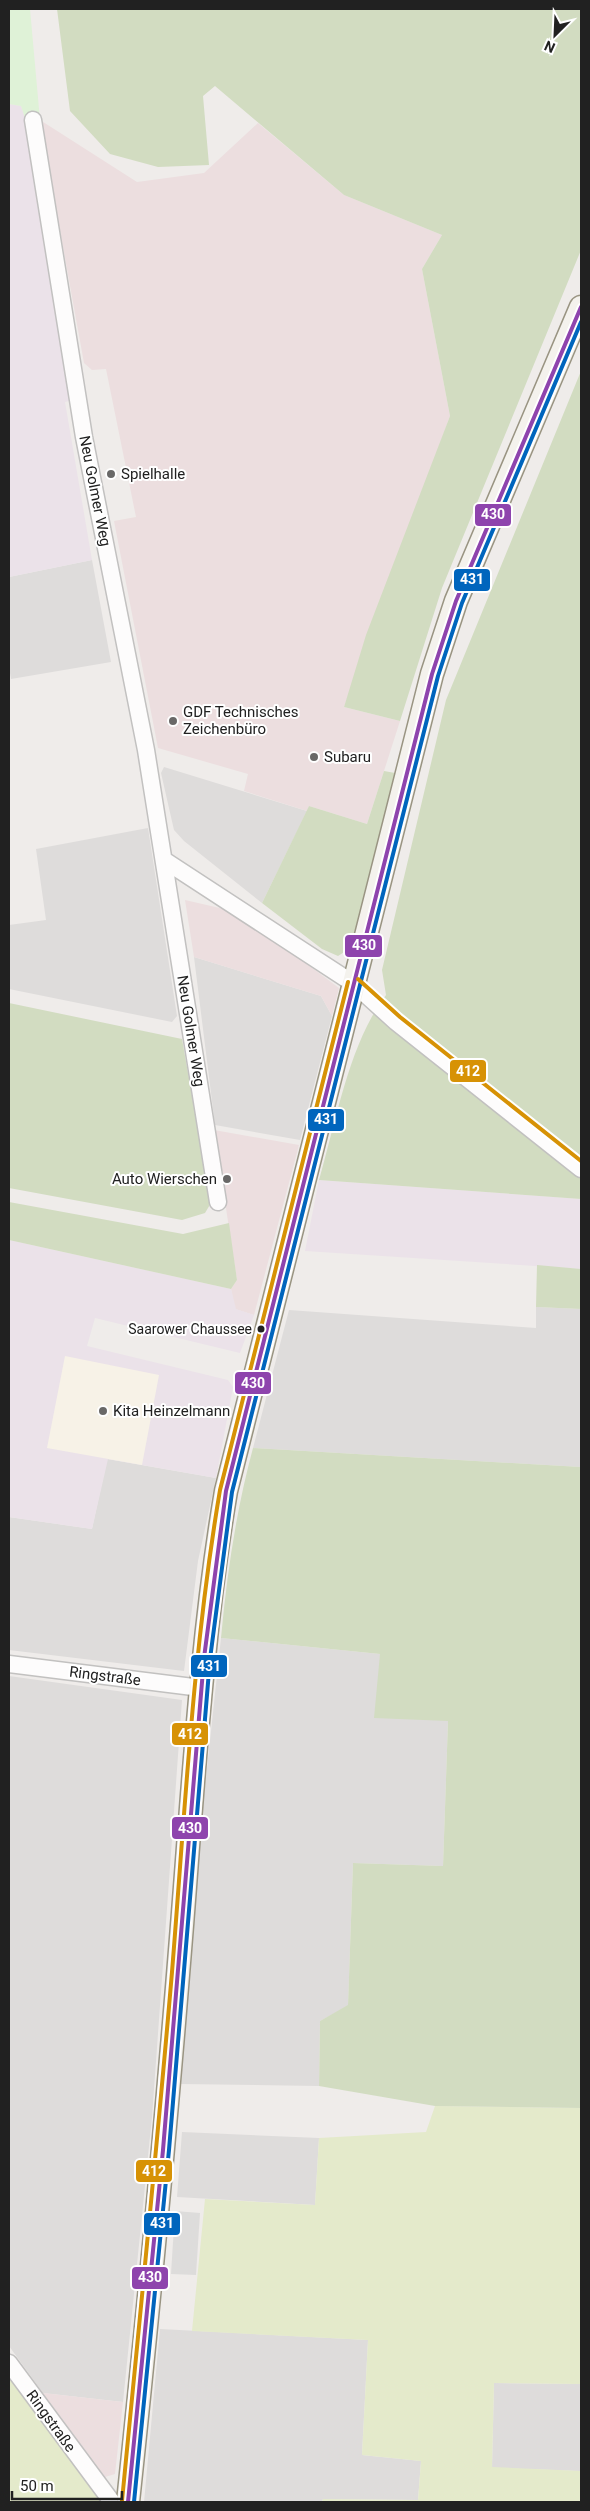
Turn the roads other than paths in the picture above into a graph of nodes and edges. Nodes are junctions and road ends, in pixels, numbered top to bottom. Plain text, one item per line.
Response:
1 (33, 120) dead end
2 (581, 307) edge
3 (164, 860) junction
4 (354, 984) junction
5 (581, 1169) edge
6 (218, 1202) dead end
7 (9, 1664) edge
8 (201, 1688) junction
9 (9, 2363) edge
10 (112, 2502) edge
11 (128, 2502) edge

1 - 3 street, Neu Golmer Weg
2 - 4 main road
3 - 4 street
3 - 6 street, Neu Golmer Weg
4 - 5 street
4 - 8 main road
7 - 8 street, Ringstraße
8 - 11 main road
9 - 10 street, Ringstraße

